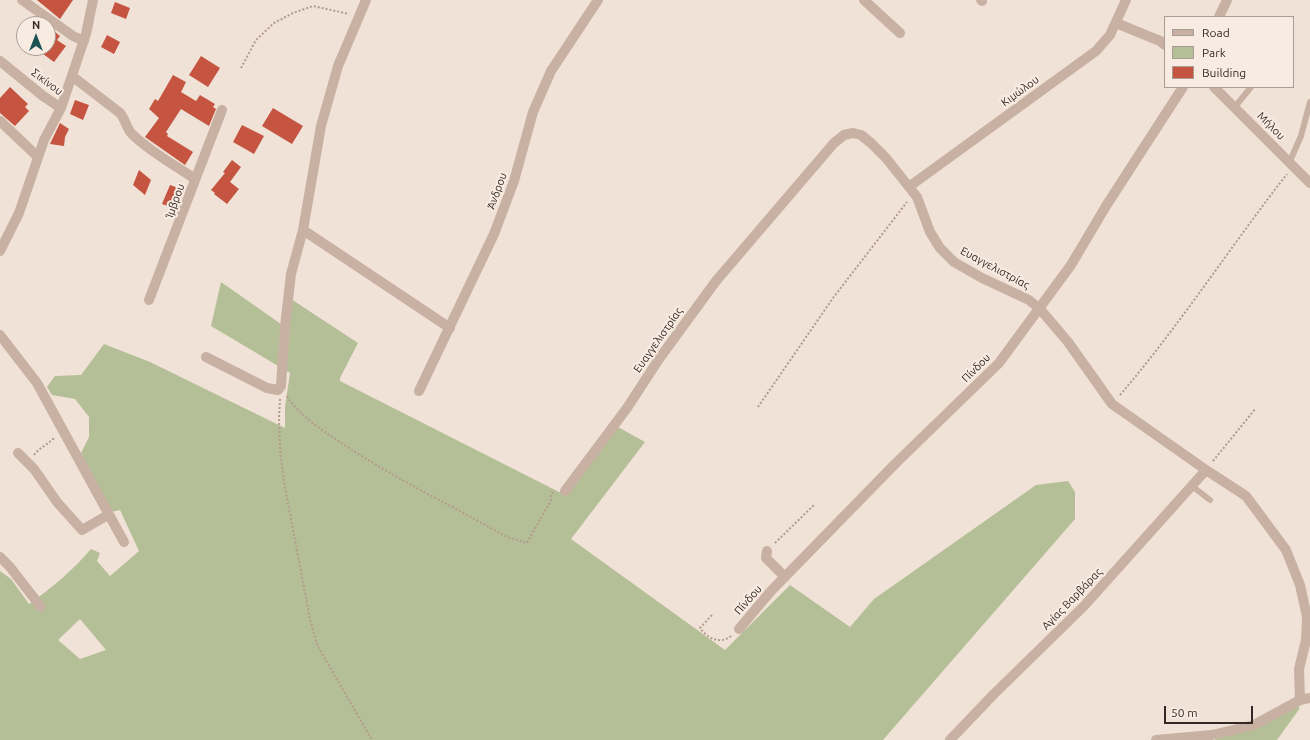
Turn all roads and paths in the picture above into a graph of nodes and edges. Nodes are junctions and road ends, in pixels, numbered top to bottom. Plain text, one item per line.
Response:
1 (22, 0) edge
2 (366, 0) edge
3 (598, 0) edge
4 (864, 0) edge
5 (1126, 0) edge
6 (1227, 0) edge
7 (91, 1) edge
8 (1219, 16) edge
9 (358, 17) junction
10 (1116, 23) junction
11 (900, 33) dead end
12 (84, 41) junction
13 (1164, 44) edge
14 (0, 61) edge
15 (241, 68) dead end
16 (72, 76) junction
17 (1182, 88) edge
18 (1215, 88) edge
19 (1249, 88) edge
20 (1310, 102) edge
21 (61, 108) junction
22 (1234, 108) junction
23 (222, 110) dead end
24 (0, 121) edge
25 (38, 157) junction
26 (1292, 163) junction
27 (195, 180) junction
28 (1310, 183) edge
29 (910, 186) junction
30 (917, 197) junction
31 (303, 230) junction
32 (0, 251) edge
33 (149, 300) dead end
34 (1040, 309) junction
35 (450, 328) junction
36 (0, 335) edge
37 (206, 357) dead end
38 (281, 386) junction
39 (418, 391) dead end
40 (1112, 404) junction
41 (758, 407) dead end
42 (1256, 408) dead end
43 (60, 427) junction
44 (18, 453) dead end
45 (27, 462) junction
46 (1206, 470) junction
47 (1192, 486) junction
48 (565, 491) joint
49 (1210, 500) dead end
50 (815, 504) dead end
51 (108, 515) junction
52 (124, 542) dead end
53 (767, 551) joint
54 (0, 557) edge
55 (785, 577) junction
56 (41, 607) dead end
57 (712, 615) dead end
58 (739, 629) joint
59 (1305, 699) edge
60 (1210, 738) edge
61 (372, 740) edge
62 (950, 740) edge
63 (1156, 740) edge

1 - 12 street
2 - 9 street
3 - 35 street, Άνδρου
4 - 11 street
5 - 10 street, Κιμώλου
6 - 8 street
7 - 12 street
9 - 15 path
9 - 31 street
10 - 13 street
10 - 29 street, Κιμώλου
12 - 16 street
14 - 21 street, Σικίνου
16 - 21 street
16 - 27 street
17 - 34 street, Πίνδου
18 - 22 street, Μήλου
19 - 22 lane
20 - 26 lane
21 - 25 street
22 - 26 street, Μήλου
23 - 27 street, Ίμβρου
24 - 25 street
25 - 32 street
26 - 28 street, Μήλου
26 - 40 path
27 - 33 street, Ίμβρου
29 - 30 street, Ευαγγελιστρίας
29 - 48 street, Ευαγγελιστρίας
30 - 34 street, Ευαγγελιστρίας
30 - 41 path
31 - 35 street
31 - 38 street
34 - 40 street, Ευαγγελιστρίας
34 - 55 street, Πίνδου
35 - 39 street, Άνδρου
36 - 43 street
37 - 38 street
38 - 48 path
38 - 61 path
40 - 46 street, Ευαγγελιστρίας
42 - 46 path
43 - 45 path
43 - 51 street
44 - 45 street
45 - 51 street
46 - 47 street, Αγίας Βαρβάρας
46 - 59 street, Ευαγγελιστρίας
47 - 49 lane
47 - 62 street, Αγίας Βαρβάρας
50 - 53 path
51 - 52 street
53 - 55 street
54 - 56 street
55 - 58 street, Πίνδου
57 - 58 path
59 - 60 street
60 - 63 street

